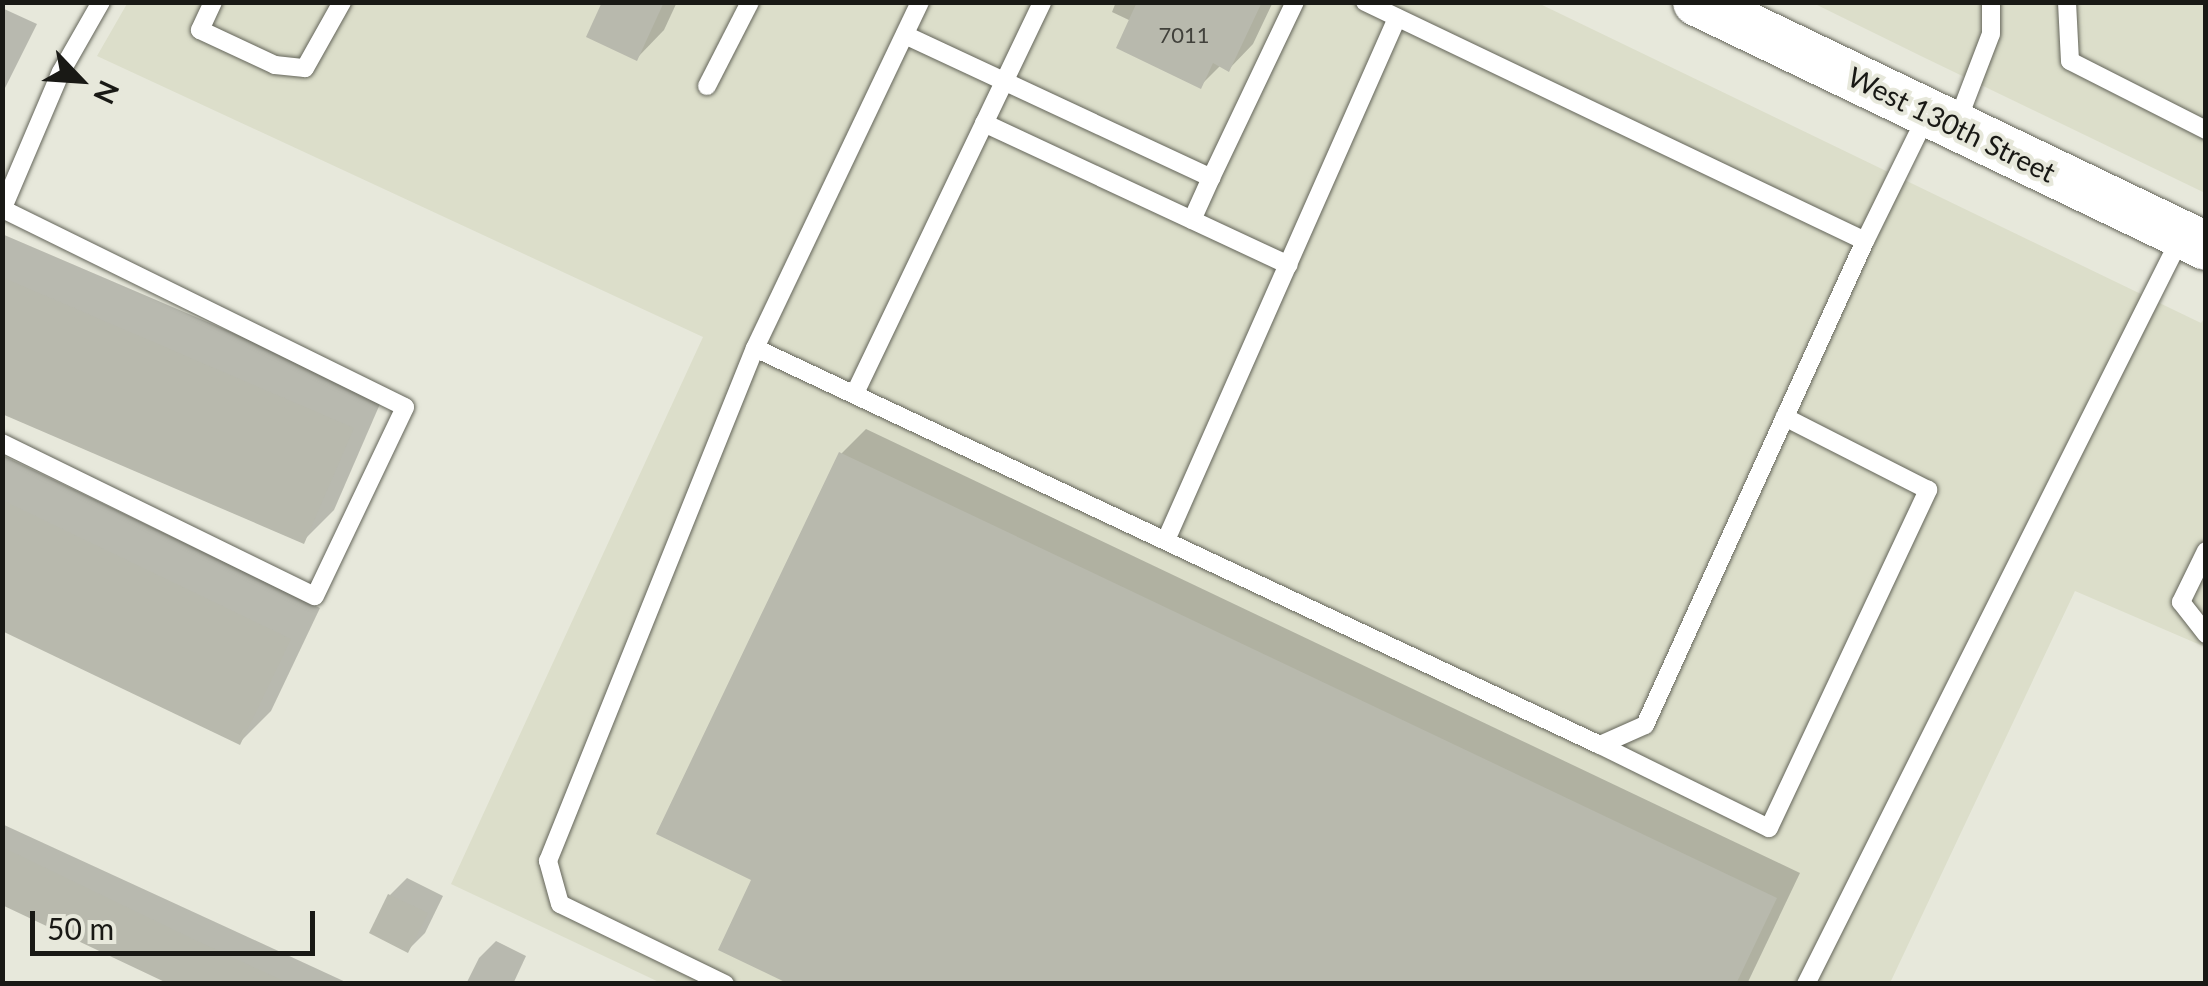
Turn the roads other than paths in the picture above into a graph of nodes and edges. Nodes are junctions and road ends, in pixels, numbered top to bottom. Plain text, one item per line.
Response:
1 (101, 2) edge
2 (212, 2) edge
3 (342, 2) edge
4 (750, 2) edge
5 (920, 2) edge
6 (1042, 2) edge
7 (1295, 2) edge
8 (1366, 2) edge
9 (1698, 2) edge
10 (1991, 2) edge
11 (2066, 2) edge
12 (1397, 18) junction
13 (904, 36) junction
14 (1004, 82) junction
15 (707, 86) dead end
16 (1942, 119) junction
17 (984, 123) junction
18 (2206, 130) edge
19 (1211, 178) junction
20 (3, 210) edge
21 (1192, 220) junction
22 (2194, 240) edge
23 (1864, 241) junction
24 (1288, 264) junction
25 (755, 348) junction
26 (855, 393) junction
27 (1784, 418) junction
28 (2, 443) edge
29 (1166, 540) junction
30 (2206, 551) edge
31 (2206, 634) edge
32 (1600, 744) junction
33 (725, 984) edge
34 (1806, 984) edge

1 - 20 lane
2 - 3 lane
4 - 15 lane
5 - 13 lane
6 - 14 lane
7 - 19 lane
8 - 12 lane
9 - 16 main road, West 130th Street
10 - 16 lane
11 - 18 lane
12 - 23 lane
12 - 24 lane
13 - 14 lane
13 - 25 lane
14 - 17 lane
14 - 19 lane
16 - 22 main road, West 130th Street
16 - 23 lane
17 - 21 lane
17 - 26 lane
19 - 21 lane
20 - 28 lane
21 - 24 lane
22 - 34 lane
23 - 27 lane
24 - 29 lane
25 - 26 lane
25 - 33 lane
26 - 29 lane
27 - 32 lane
27 - 32 lane
29 - 32 lane
30 - 31 lane

